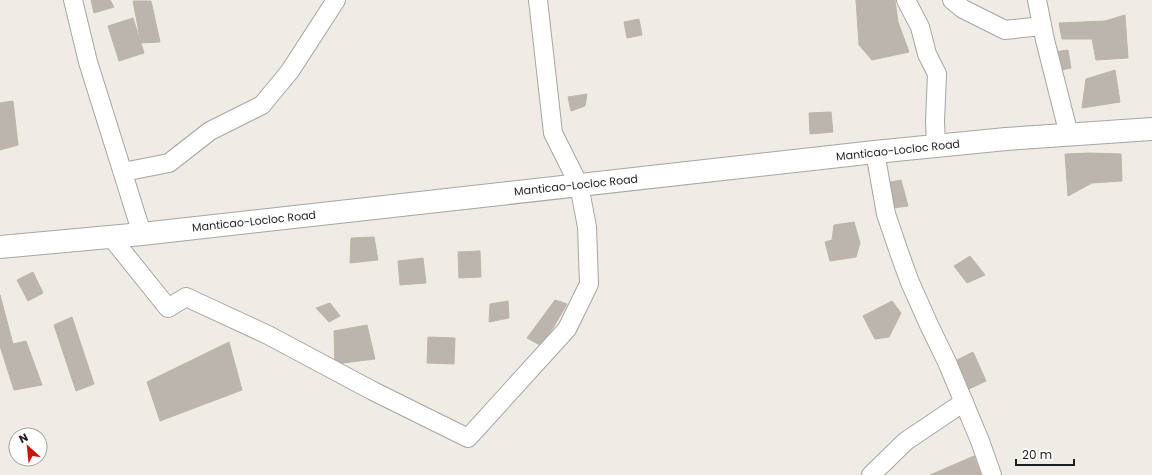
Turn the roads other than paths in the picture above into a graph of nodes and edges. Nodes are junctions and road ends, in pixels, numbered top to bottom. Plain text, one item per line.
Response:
1 (73, 0) edge
2 (336, 0) edge
3 (538, 0) edge
4 (906, 0) edge
5 (952, 0) edge
6 (1037, 0) edge
7 (1042, 26) junction
8 (1152, 129) edge
9 (1069, 135) junction
10 (936, 146) junction
11 (875, 152) junction
12 (122, 172) junction
13 (579, 185) junction
14 (142, 234) junction
15 (111, 237) junction
16 (0, 247) edge
17 (964, 402) junction
18 (871, 475) edge
19 (992, 475) edge

1 - 12 street
2 - 12 street
3 - 13 street
4 - 10 street
5 - 7 street
6 - 7 street
7 - 9 street
8 - 9 street, Manticao-Locloc Road
9 - 10 street, Manticao-Locloc Road
10 - 11 street, Manticao-Locloc Road
11 - 13 street, Manticao-Locloc Road
11 - 17 street
12 - 14 street
13 - 14 street, Manticao-Locloc Road
13 - 15 street
14 - 15 street, Manticao-Locloc Road
15 - 16 street, Manticao-Locloc Road
17 - 18 street
17 - 19 street

